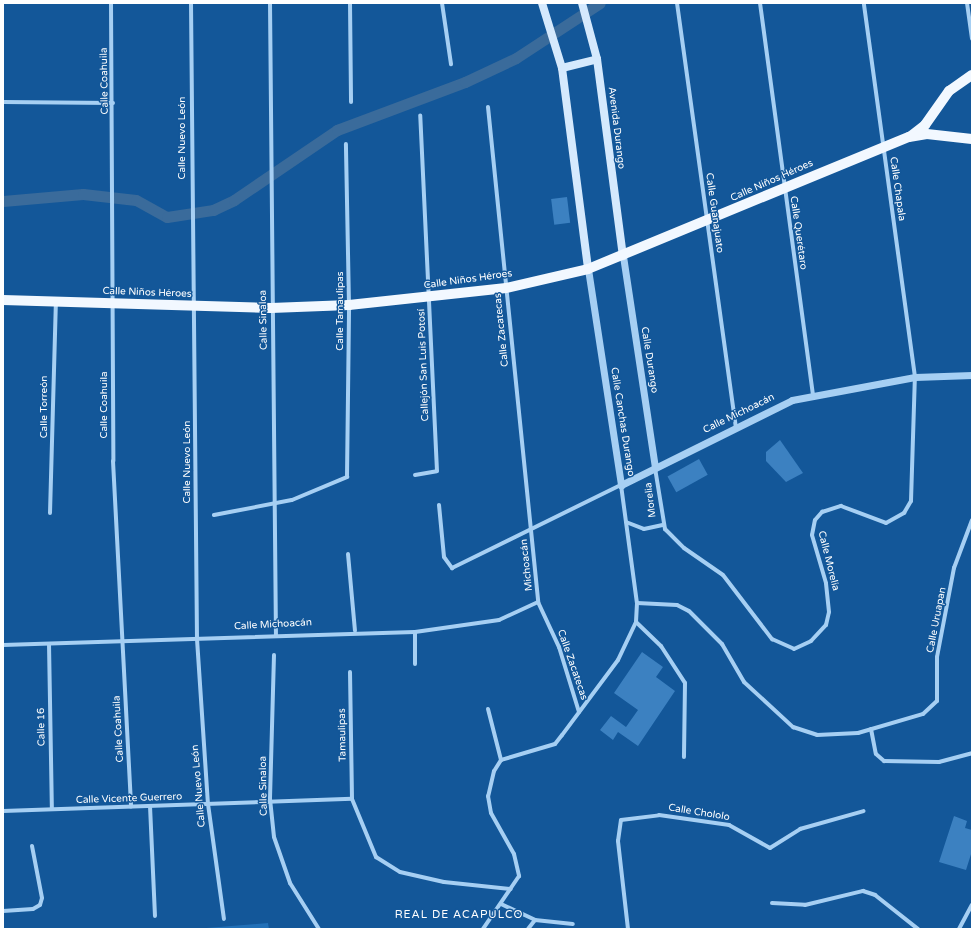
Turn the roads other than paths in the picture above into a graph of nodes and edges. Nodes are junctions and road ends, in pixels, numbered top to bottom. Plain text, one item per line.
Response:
1 (111, 3) edge
2 (191, 3) edge
3 (270, 3) edge
4 (350, 3) edge
5 (442, 3) edge
6 (677, 3) edge
7 (760, 3) edge
8 (864, 3) edge
9 (967, 3) edge
10 (544, 4) edge
11 (583, 7) edge
12 (972, 39) edge
13 (597, 59) junction
14 (452, 64) dead end
15 (562, 68) junction
16 (972, 75) edge
17 (3, 102) edge
18 (351, 102) dead end
19 (113, 103) junction
20 (488, 107) dead end
21 (420, 115) dead end
22 (932, 117) junction
23 (939, 135) junction
24 (909, 137) junction
25 (972, 139) edge
26 (346, 144) dead end
27 (882, 146) junction
28 (784, 189) junction
29 (708, 223) junction
30 (623, 256) junction
31 (588, 269) junction
32 (506, 288) junction
33 (430, 298) junction
34 (3, 300) edge
35 (56, 302) junction
36 (113, 304) junction
37 (349, 305) junction
38 (195, 306) junction
39 (271, 308) junction
40 (972, 375) edge
41 (915, 377) junction
42 (813, 394) junction
43 (736, 426) junction
44 (655, 468) junction
45 (415, 474) dead end
46 (622, 485) junction
47 (277, 503) junction
48 (438, 505) dead end
49 (50, 513) dead end
50 (214, 515) dead end
51 (972, 520) edge
52 (626, 522) junction
53 (531, 527) junction
54 (664, 527) junction
55 (348, 554) dead end
56 (538, 602) junction
57 (637, 603) junction
58 (636, 622) junction
59 (355, 631) junction
60 (415, 632) junction
61 (276, 636) junction
62 (197, 638) junction
63 (122, 642) junction
64 (49, 644) junction
65 (3, 645) edge
66 (274, 655) dead end
67 (415, 664) dead end
68 (350, 672) dead end
69 (488, 709) dead end
70 (579, 712) junction
71 (872, 729) junction
72 (972, 753) edge
73 (684, 757) dead end
74 (501, 760) junction
75 (352, 799) junction
76 (270, 800) junction
77 (208, 804) junction
78 (150, 806) junction
79 (131, 807) junction
80 (52, 809) junction
81 (3, 811) edge
82 (864, 811) dead end
83 (32, 846) dead end
84 (511, 889) junction
85 (772, 903) dead end
86 (501, 904) junction
87 (972, 905) edge
88 (3, 911) edge
89 (155, 916) dead end
90 (224, 918) dead end
91 (535, 920) junction
92 (573, 924) dead end
93 (319, 929) edge
94 (483, 929) edge
95 (528, 929) edge
96 (628, 929) edge
97 (918, 929) edge
98 (958, 929) edge

1 - 19 street, Calle Coahuila
2 - 38 street, Calle Nuevo León
3 - 39 street, Calle Sinaloa
4 - 18 street
5 - 14 street
6 - 29 street, Calle Guanajuato
7 - 28 street, Calle Querétaro
8 - 27 street, Calle Chapala
9 - 12 street
10 - 15 main road, Calle Canchas Durango
11 - 13 main road, Avenida Durango
13 - 15 main road
13 - 30 main road, Avenida Durango
15 - 31 main road, Calle Canchas Durango
16 - 22 main road, Calle Niños Héroes
17 - 19 street
19 - 36 street, Calle Coahuila
20 - 32 street, Calle Zacatecas
21 - 33 street, Callejón San Luis Potosí
22 - 23 main road
22 - 24 main road, Calle Niños Héroes
23 - 24 main road, Calle Niños Héroes
23 - 25 main road, Calle Niños Héroes
24 - 27 main road, Calle Niños Héroes
26 - 37 street, Calle Tamaulipas
27 - 28 main road, Calle Niños Héroes
27 - 41 street, Calle Chapala
28 - 29 main road, Calle Niños Héroes
28 - 42 street, Calle Querétaro
29 - 30 main road, Calle Niños Héroes
29 - 43 street, Calle Guanajuato
30 - 31 main road, Calle Niños Héroes
30 - 44 street, Calle Durango
31 - 32 main road, Calle Niños Héroes
31 - 46 street, Calle Canchas Durango
32 - 33 main road, Calle Niños Héroes
32 - 53 street, Calle Zacatecas
33 - 37 main road, Calle Niños Héroes
33 - 45 street, Callejón San Luis Potosí
34 - 35 main road, Calle Niños Héroes
35 - 36 main road, Calle Niños Héroes
35 - 49 street, Calle Torreón
36 - 38 main road, Calle Niños Héroes
36 - 63 street, Calle Coahuila
37 - 39 main road, Calle Niños Héroes
37 - 47 street, Calle Tamaulipas
38 - 39 main road, Calle Niños Héroes
38 - 62 street, Calle Nuevo León
39 - 47 street, Calle Sinaloa
40 - 41 street, Calle Michoacán
41 - 42 street, Calle Michoacán
41 - 54 street, Calle Morelia
42 - 43 street, Calle Michoacán
43 - 44 street, Calle Michoacán
44 - 46 street, Calle Michoacán
44 - 54 street, Morelia
46 - 52 street, Calle Canchas Durango
46 - 53 street, Calle Michoacán
47 - 50 street
47 - 61 street, Calle Sinaloa
48 - 53 street, Calle Michoacán
51 - 71 street, Calle Uruapan
52 - 54 street
52 - 57 street, Calle Canchas Durango
53 - 56 street, Michoacán
55 - 59 street
56 - 60 street, Calle Michoacán
56 - 70 street, Calle Zacatecas
57 - 58 street, Calle Canchas Durango
57 - 71 street, Calle Uruapan
58 - 70 street, Calle Canchas Durango
58 - 73 street
59 - 60 street, Calle Michoacán
59 - 61 street, Calle Michoacán
60 - 67 street
61 - 62 street, Calle Michoacán
62 - 63 street, Calle Michoacán
62 - 77 street, Calle Nuevo León
63 - 64 street, Calle Michoacán
63 - 79 street, Calle Coahuila
64 - 65 street, Calle Michoacán
64 - 80 street, Calle 16
66 - 76 street, Calle Sinaloa
68 - 75 street, Tamaulipas
69 - 74 street
70 - 74 street, Calle Canchas Durango
71 - 72 street
74 - 84 street
75 - 76 street, Calle Vicente Guerrero
75 - 84 street
76 - 77 street, Calle Vicente Guerrero
76 - 93 street, Calle Sinaloa
77 - 78 street, Calle Vicente Guerrero
77 - 90 street, Calle Nuevo León
78 - 79 street, Calle Vicente Guerrero
78 - 89 street
79 - 80 street, Calle Vicente Guerrero
80 - 81 street, Calle Vicente Guerrero
82 - 96 street, Calle Chololo
83 - 88 street
84 - 86 street
85 - 97 street
86 - 91 street
86 - 94 street
87 - 98 street
91 - 92 street
91 - 95 street

